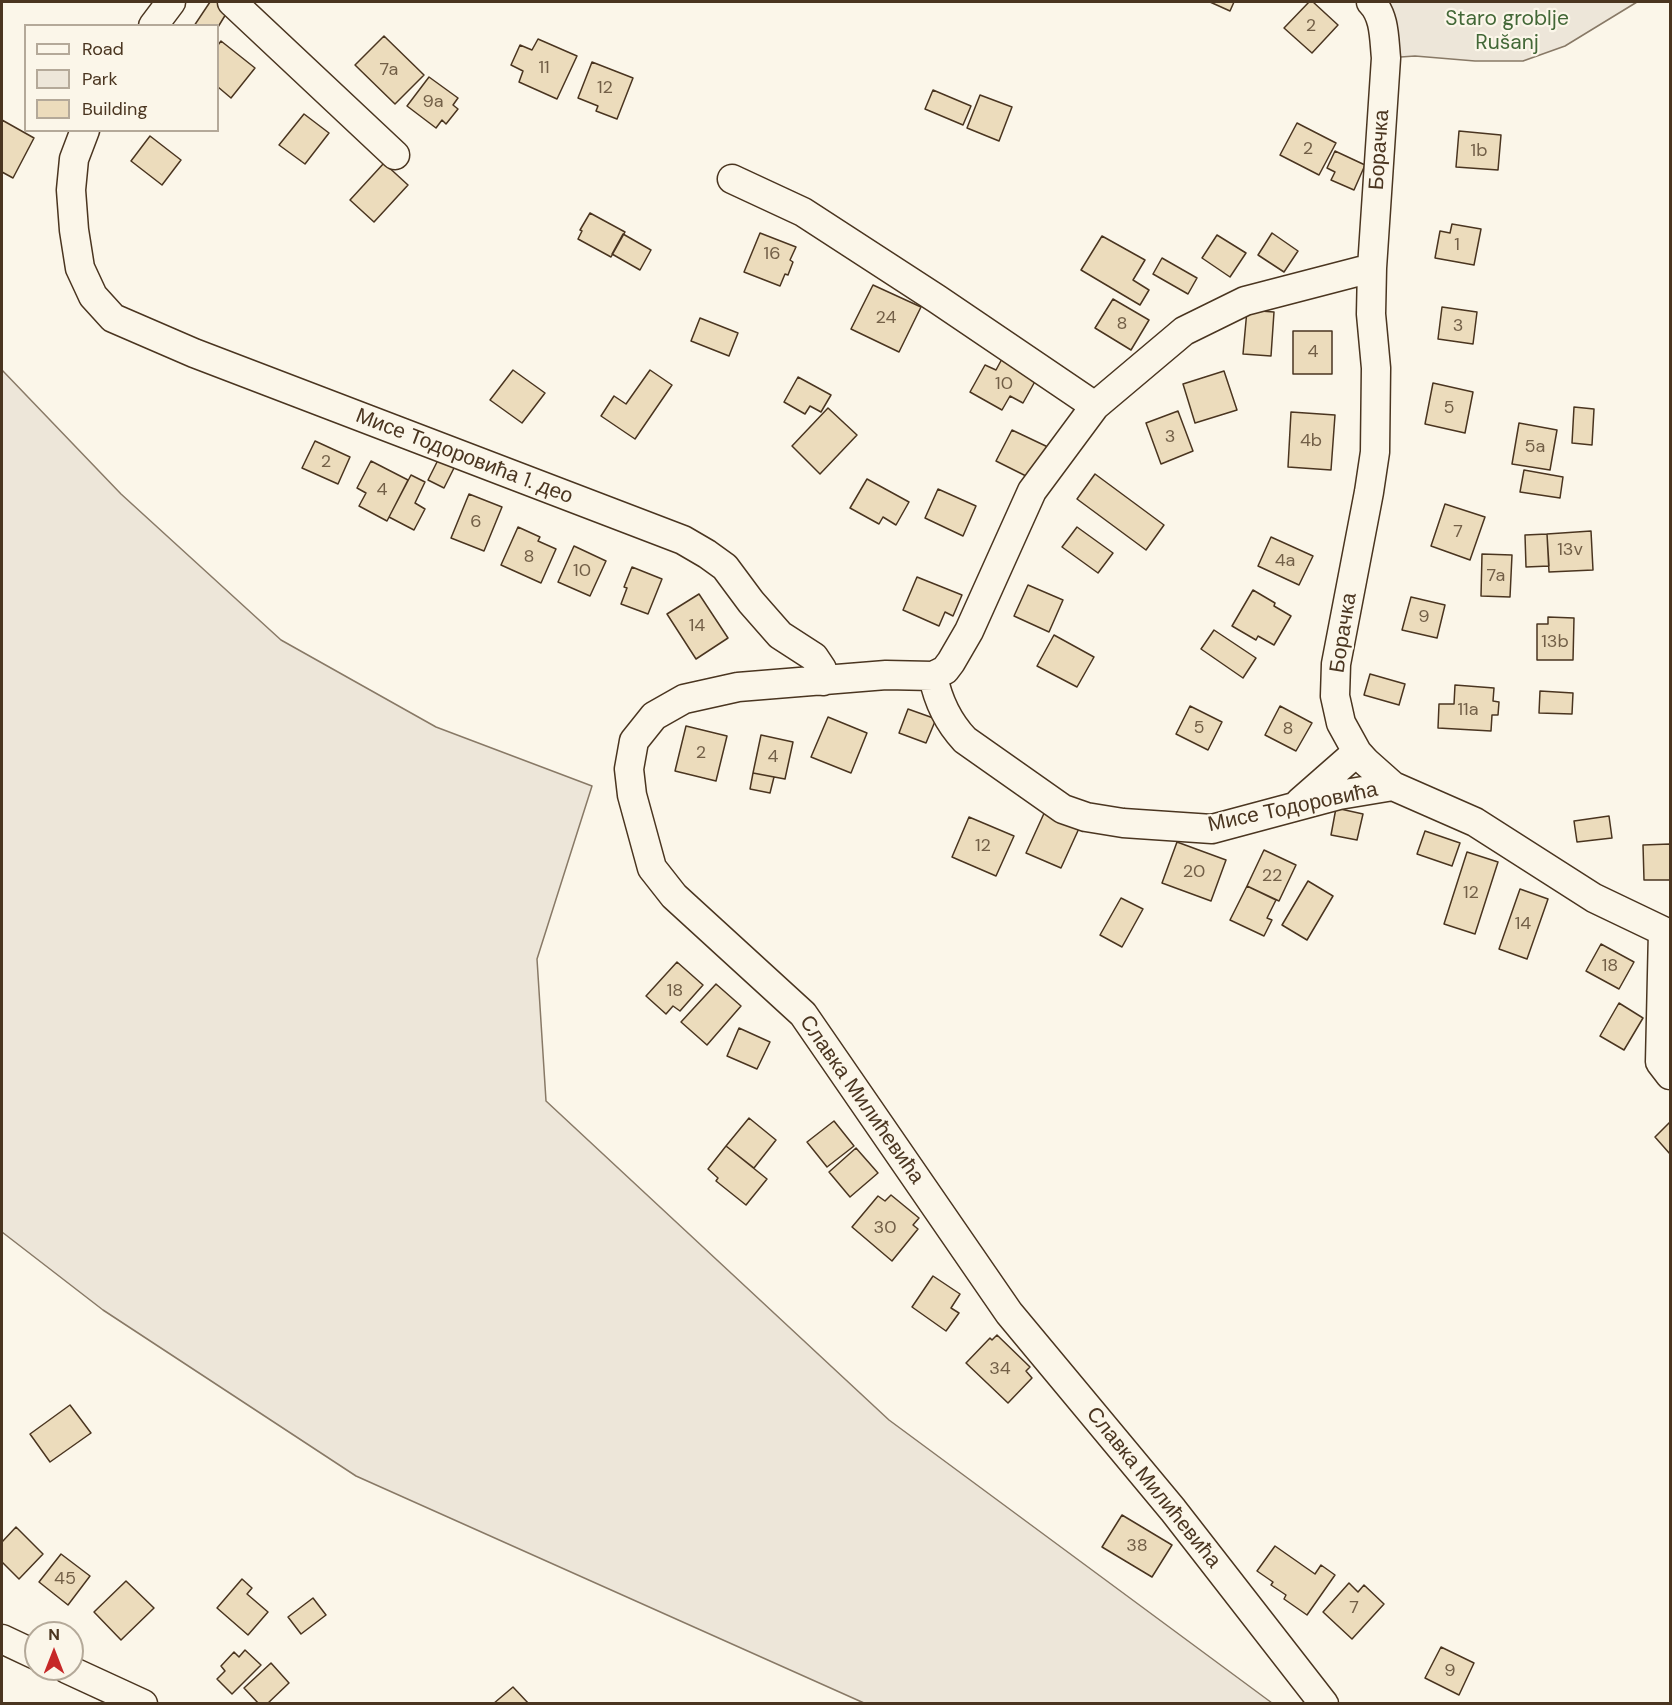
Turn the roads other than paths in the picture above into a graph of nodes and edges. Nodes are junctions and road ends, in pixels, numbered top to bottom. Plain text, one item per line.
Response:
1 (232, 2) edge
2 (1376, 4) edge
3 (84, 132) edge
4 (395, 155) dead end
5 (732, 179) dead end
6 (1372, 268) junction
7 (1095, 406) junction
8 (933, 676) junction
9 (824, 681) junction
10 (1357, 752) junction
11 (1394, 786) junction
12 (1293, 807) junction
13 (1667, 929) edge
14 (1671, 1075) edge
15 (2, 1639) edge
16 (24, 1649) edge
17 (84, 1677) edge
18 (143, 1704) edge
19 (1324, 1704) edge

1 - 4 street
2 - 6 street, Борачка
3 - 9 street, Мисе Тодоровића 1. део
5 - 7 street
6 - 7 street
6 - 10 street, Борачка
7 - 8 street
8 - 9 street, Славка Милићевића
8 - 12 street, Мисе Тодоровића
9 - 19 street, Славка Милићевића
10 - 11 street, Борачка
10 - 12 street
11 - 12 street, Мисе Тодоровића
11 - 13 street, Борачка
13 - 14 street, Борачка
15 - 16 street
17 - 18 street

